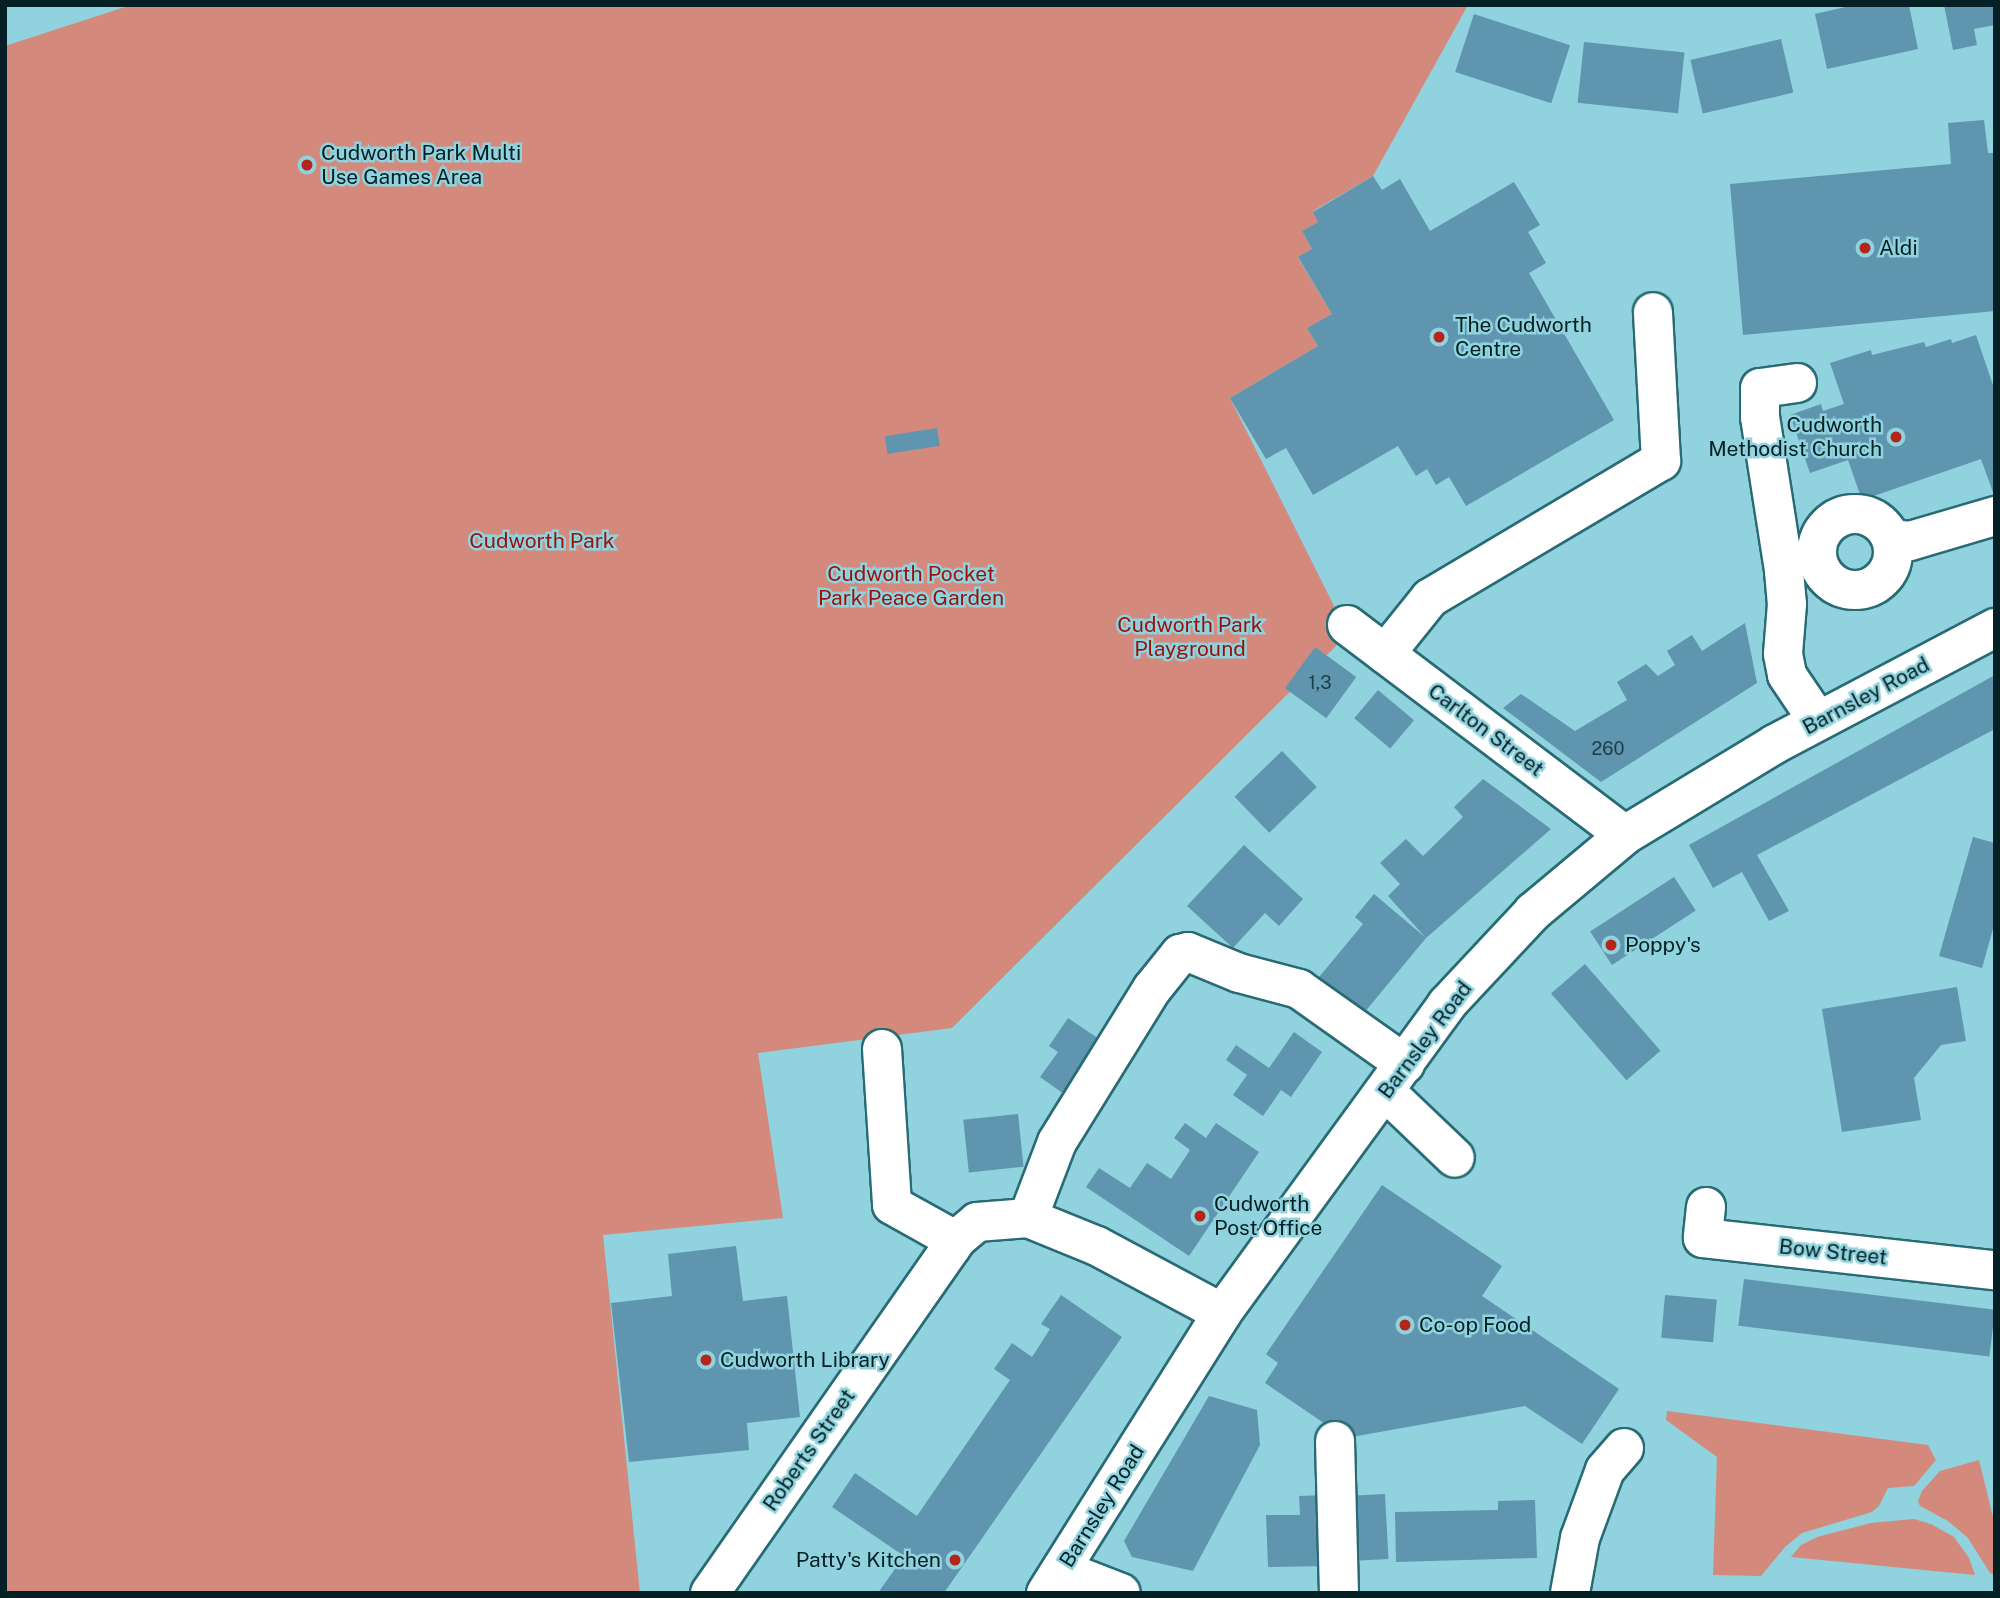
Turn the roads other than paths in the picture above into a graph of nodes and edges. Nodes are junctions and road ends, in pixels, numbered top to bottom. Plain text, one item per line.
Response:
1 (1653, 312) dead end
2 (1797, 383) dead end
3 (1995, 516) edge
4 (1891, 539) junction
5 (1821, 570) junction
6 (1786, 592) junction
7 (1347, 625) dead end
8 (1995, 628) edge
9 (1385, 654) junction
10 (1818, 721) junction
11 (1625, 835) junction
12 (882, 1049) dead end
13 (1395, 1078) junction
14 (1455, 1158) dead end
15 (1706, 1207) dead end
16 (1028, 1218) junction
17 (951, 1248) junction
18 (1995, 1270) edge
19 (1222, 1313) junction
20 (1335, 1441) dead end
21 (1624, 1448) dead end
22 (1054, 1581) edge
23 (710, 1593) edge
24 (1121, 1593) edge
25 (1339, 1593) edge
26 (1570, 1593) edge

1 - 9 street
2 - 6 street
3 - 4 street
4 - 5 street
4 - 5 street
5 - 6 street
6 - 10 street
7 - 9 street, Carlton Street
8 - 10 street, Barnsley Road
9 - 11 street, Carlton Street
10 - 11 street, Barnsley Road
11 - 13 street, Barnsley Road
12 - 17 street
13 - 14 street
13 - 16 street
13 - 19 street, Barnsley Road
15 - 18 street, Bow Street
16 - 17 street, Roberts Street
16 - 19 street, Roberts Street
17 - 23 street, Roberts Street
19 - 22 street, Barnsley Road
20 - 25 street
21 - 26 street
22 - 24 street

